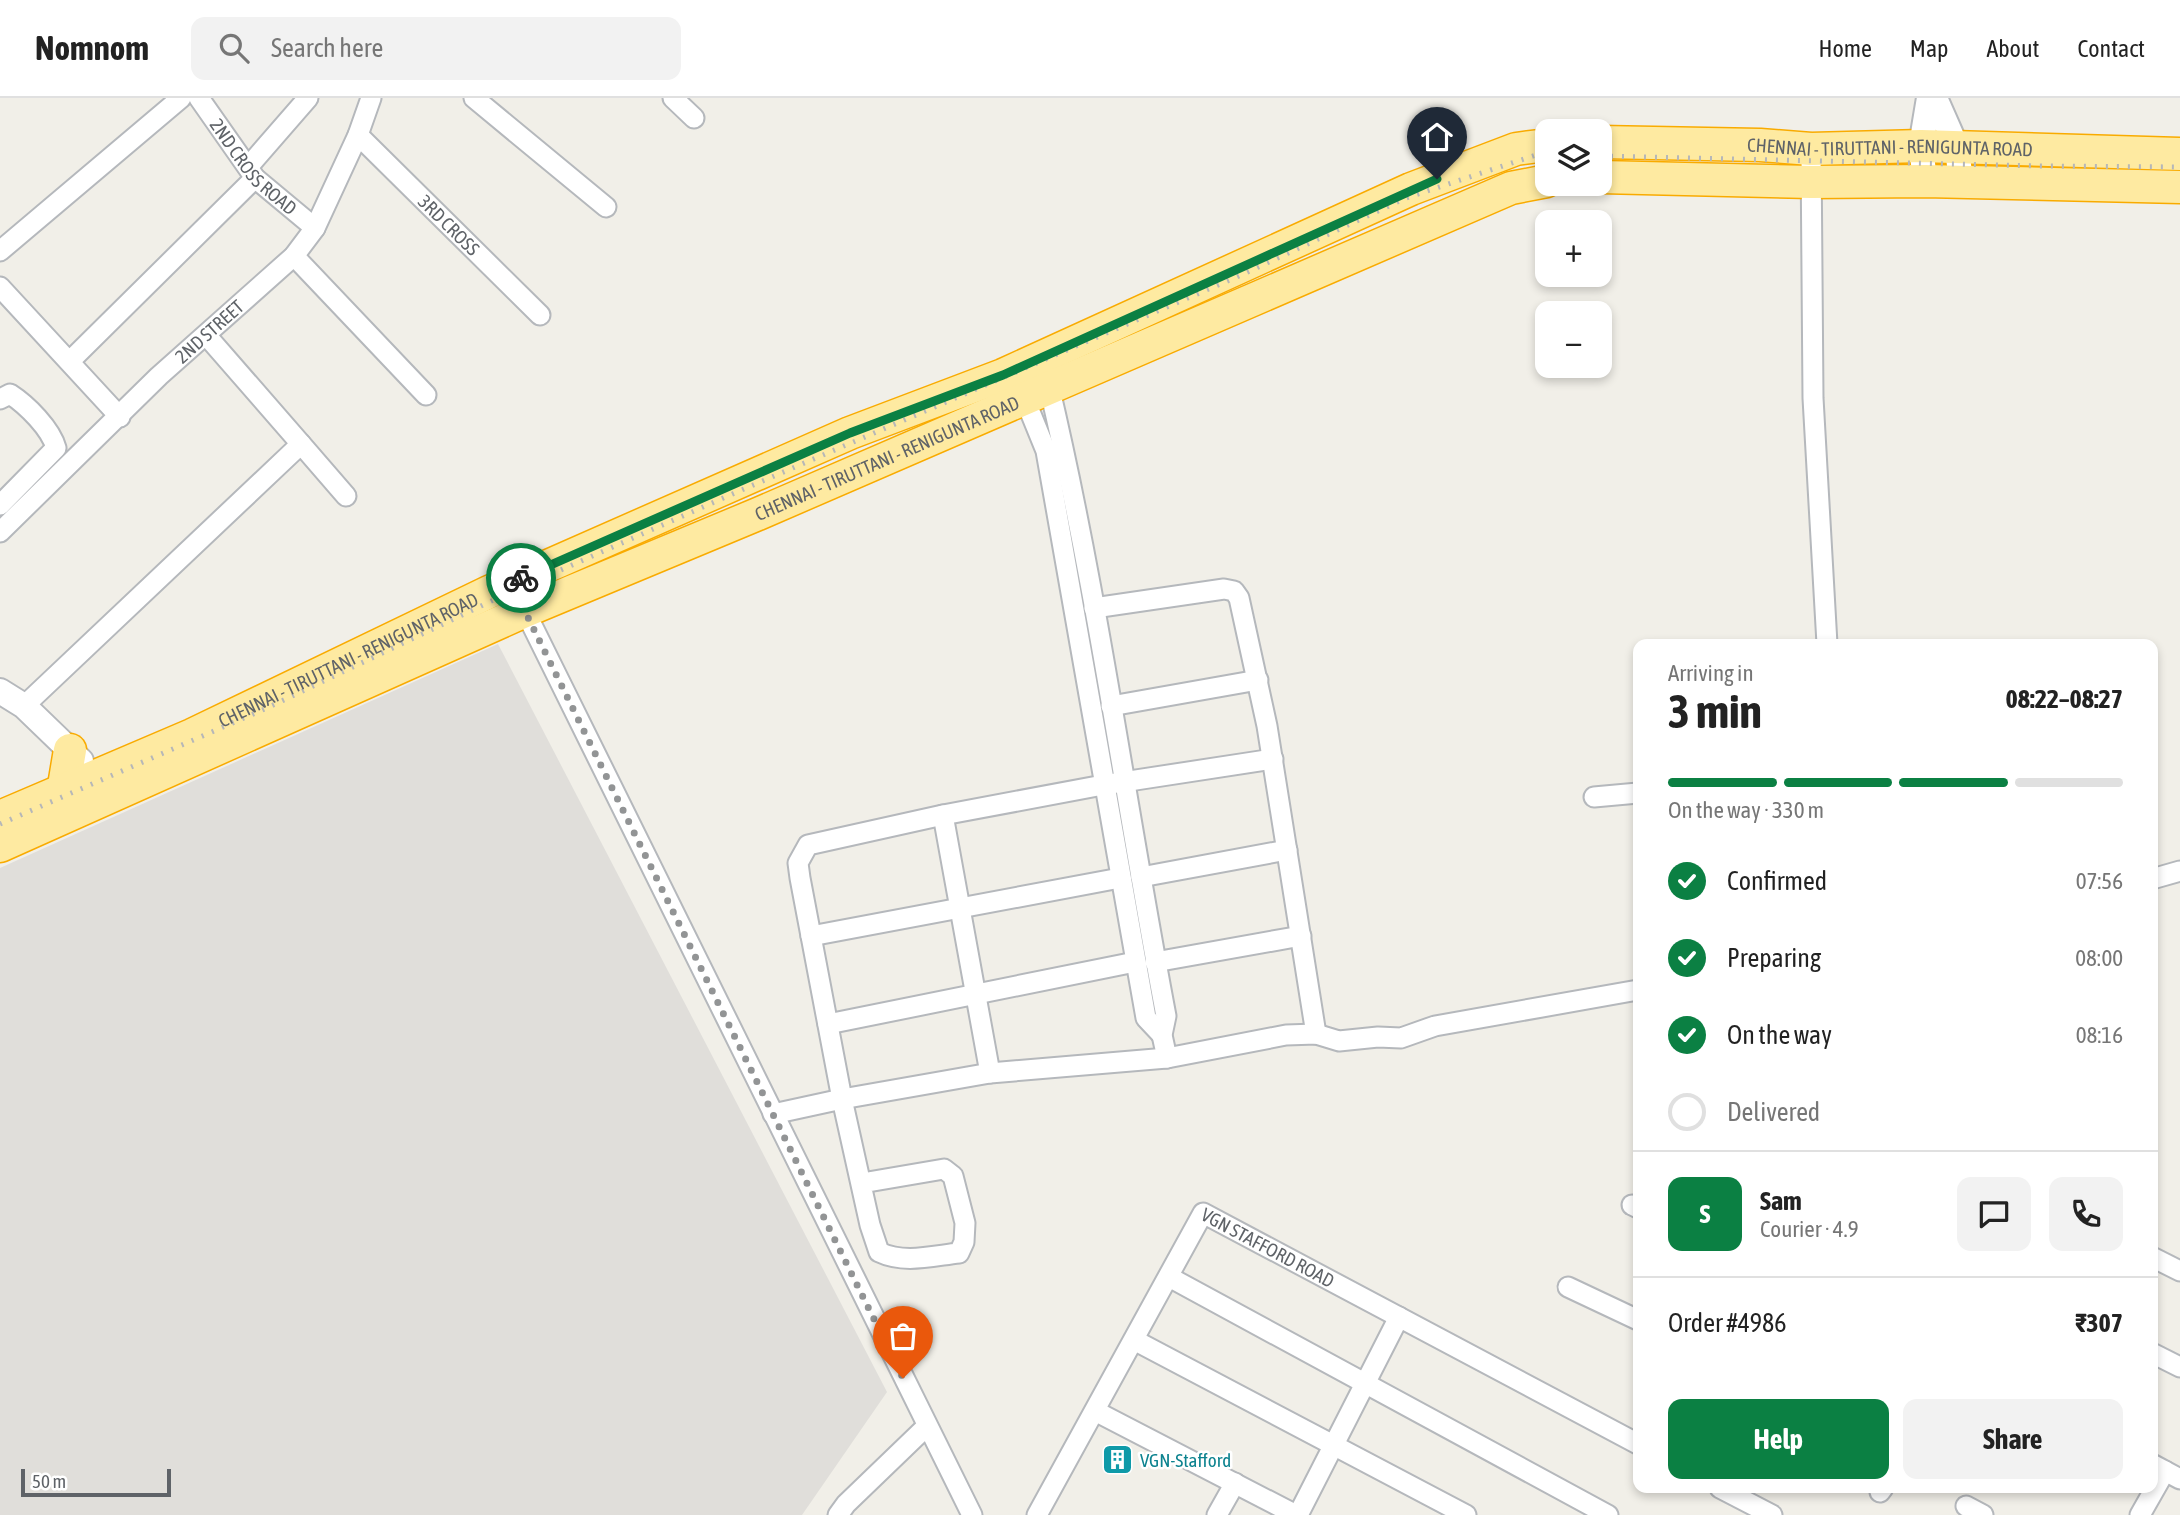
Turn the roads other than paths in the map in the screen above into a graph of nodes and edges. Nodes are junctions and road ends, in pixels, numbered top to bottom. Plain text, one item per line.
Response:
1 (181, 98) edge
2 (199, 98) edge
3 (308, 98) edge
4 (371, 98) edge
5 (474, 98) edge
6 (673, 98) edge
7 (1929, 98) edge
8 (1935, 98) edge
9 (694, 118) dead end
10 (358, 135) junction
11 (1612, 142) edge
12 (1921, 146) junction
13 (1535, 147) edge
14 (1957, 148) junction
15 (1811, 149) junction
16 (2180, 155) edge
17 (252, 173) junction
18 (1612, 177) edge
19 (1925, 181) junction
20 (1811, 182) junction
21 (1961, 182) junction
22 (1535, 183) edge
23 (2180, 187) edge
24 (606, 207) dead end
25 (315, 228) junction
26 (0, 251) edge
27 (294, 256) junction
28 (0, 288) edge
29 (540, 315) dead end
30 (206, 335) junction
31 (70, 360) junction
32 (1036, 392) junction
33 (426, 395) dead end
34 (0, 399) edge
35 (120, 416) junction
36 (301, 444) junction
37 (346, 496) dead end
38 (0, 505) edge
39 (0, 532) edge
40 (1087, 574) junction
41 (1067, 578) junction
42 (511, 583) junction
43 (1094, 608) junction
44 (525, 611) junction
45 (1827, 639) edge
46 (1258, 680) junction
47 (0, 691) edge
48 (24, 706) junction
49 (1111, 706) junction
50 (70, 750) junction
51 (1273, 759) junction
52 (1125, 782) junction
53 (1103, 785) junction
54 (103, 787) junction
55 (63, 792) junction
56 (1633, 793) edge
57 (1594, 797) dead end
58 (943, 815) junction
59 (0, 817) edge
60 (0, 846) edge
61 (1287, 850) junction
62 (2180, 871) edge
63 (1141, 877) junction
64 (2158, 877) edge
65 (1120, 878) junction
66 (960, 907) junction
67 (811, 936) junction
68 (1301, 936) junction
69 (1135, 962) junction
70 (1155, 962) junction
71 (1633, 991) edge
72 (975, 993) junction
73 (828, 1024) junction
74 (1317, 1034) junction
75 (1162, 1035) junction
76 (1167, 1058) junction
77 (990, 1073) junction
78 (842, 1099) junction
79 (773, 1114) junction
80 (862, 1183) junction
81 (2158, 1260) edge
82 (2180, 1271) edge
83 (1169, 1277) junction
84 (1568, 1287) dead end
85 (1399, 1317) junction
86 (1633, 1318) edge
87 (1134, 1340) junction
88 (2158, 1356) edge
89 (2180, 1367) edge
90 (1365, 1384) junction
91 (1095, 1411) junction
92 (927, 1426) junction
93 (1633, 1441) edge
94 (1333, 1445) junction
95 (1235, 1483) junction
96 (1730, 1493) edge
97 (2153, 1493) edge
98 (838, 1515) edge
99 (972, 1515) edge
100 (1037, 1515) edge
101 (1217, 1515) edge
102 (1297, 1515) edge
103 (1466, 1515) edge
104 (1608, 1515) edge
105 (1772, 1515) edge
106 (2140, 1515) edge

1 - 26 street
2 - 17 street, 2ND CROSS ROAD
3 - 17 street
4 - 10 street, 2ND STREET
5 - 24 street
6 - 9 street
7 - 12 street
8 - 14 street
10 - 25 street, 2ND STREET
10 - 29 street, 3RD CROSS
11 - 15 highway, CHENNAI - TIRUTTANI - RENIGUNTA ROAD
12 - 14 highway, CHENNAI - TIRUTTANI - RENIGUNTA ROAD
12 - 15 highway, CHENNAI - TIRUTTANI - RENIGUNTA ROAD
12 - 19 street
13 - 42 highway, CHENNAI - TIRUTTANI - RENIGUNTA ROAD
14 - 16 highway, CHENNAI - TIRUTTANI - RENIGUNTA ROAD
14 - 21 street
15 - 20 street
17 - 25 street, 2ND CROSS ROAD
17 - 31 street
18 - 20 highway, CHENNAI - TIRUTTANI - RENIGUNTA ROAD
19 - 20 highway, CHENNAI - TIRUTTANI - RENIGUNTA ROAD
19 - 21 highway, CHENNAI - TIRUTTANI - RENIGUNTA ROAD
20 - 45 street
21 - 23 highway, CHENNAI - TIRUTTANI - RENIGUNTA ROAD
22 - 32 highway, CHENNAI - TIRUTTANI - RENIGUNTA ROAD
25 - 27 street, 2ND STREET
27 - 30 street, 2ND STREET
27 - 33 street
28 - 31 street
30 - 35 street, 2ND STREET
30 - 36 street
31 - 35 street
32 - 40 street
32 - 41 street
32 - 44 highway, CHENNAI - TIRUTTANI - RENIGUNTA ROAD
34 - 38 street
35 - 39 street, 2ND STREET
36 - 37 street
36 - 48 street
40 - 41 street
40 - 43 street
41 - 53 street
42 - 44 street
42 - 54 highway, CHENNAI - TIRUTTANI - RENIGUNTA ROAD
43 - 46 street
43 - 49 street
44 - 54 highway, CHENNAI - TIRUTTANI - RENIGUNTA ROAD
44 - 79 street
46 - 49 street
46 - 51 street
47 - 48 street
48 - 50 street
49 - 52 street
50 - 54 street
50 - 55 highway
51 - 52 street
51 - 61 street
52 - 53 street
52 - 63 street
53 - 58 street
53 - 65 street
54 - 55 highway, CHENNAI - TIRUTTANI - RENIGUNTA ROAD
54 - 60 highway, CHENNAI - TIRUTTANI - RENIGUNTA ROAD
55 - 59 highway, CHENNAI - TIRUTTANI - RENIGUNTA ROAD
56 - 57 street
58 - 66 street
58 - 67 street
61 - 63 street
61 - 68 street
62 - 64 street
63 - 70 street
65 - 66 street
65 - 69 street
66 - 67 street
66 - 72 street
67 - 73 street
68 - 70 street
68 - 74 street
69 - 72 street
69 - 75 street
70 - 75 street
71 - 74 street
72 - 73 street
72 - 77 street
73 - 78 street
74 - 76 street
75 - 76 street
76 - 77 street
77 - 78 street
78 - 79 street
78 - 80 street
79 - 92 street
80 - 80 street
81 - 82 street
83 - 85 street, VGN STAFFORD ROAD
83 - 87 street, VGN STAFFORD ROAD
83 - 90 street
84 - 86 street
85 - 90 street
85 - 93 street, VGN STAFFORD ROAD
87 - 91 street, VGN STAFFORD ROAD
87 - 94 street
88 - 89 street
90 - 94 street
90 - 104 street
91 - 95 street
91 - 100 street, VGN STAFFORD ROAD
92 - 98 street
92 - 99 street
94 - 102 street
94 - 103 street
95 - 101 street
95 - 102 street
96 - 105 street
97 - 106 street

